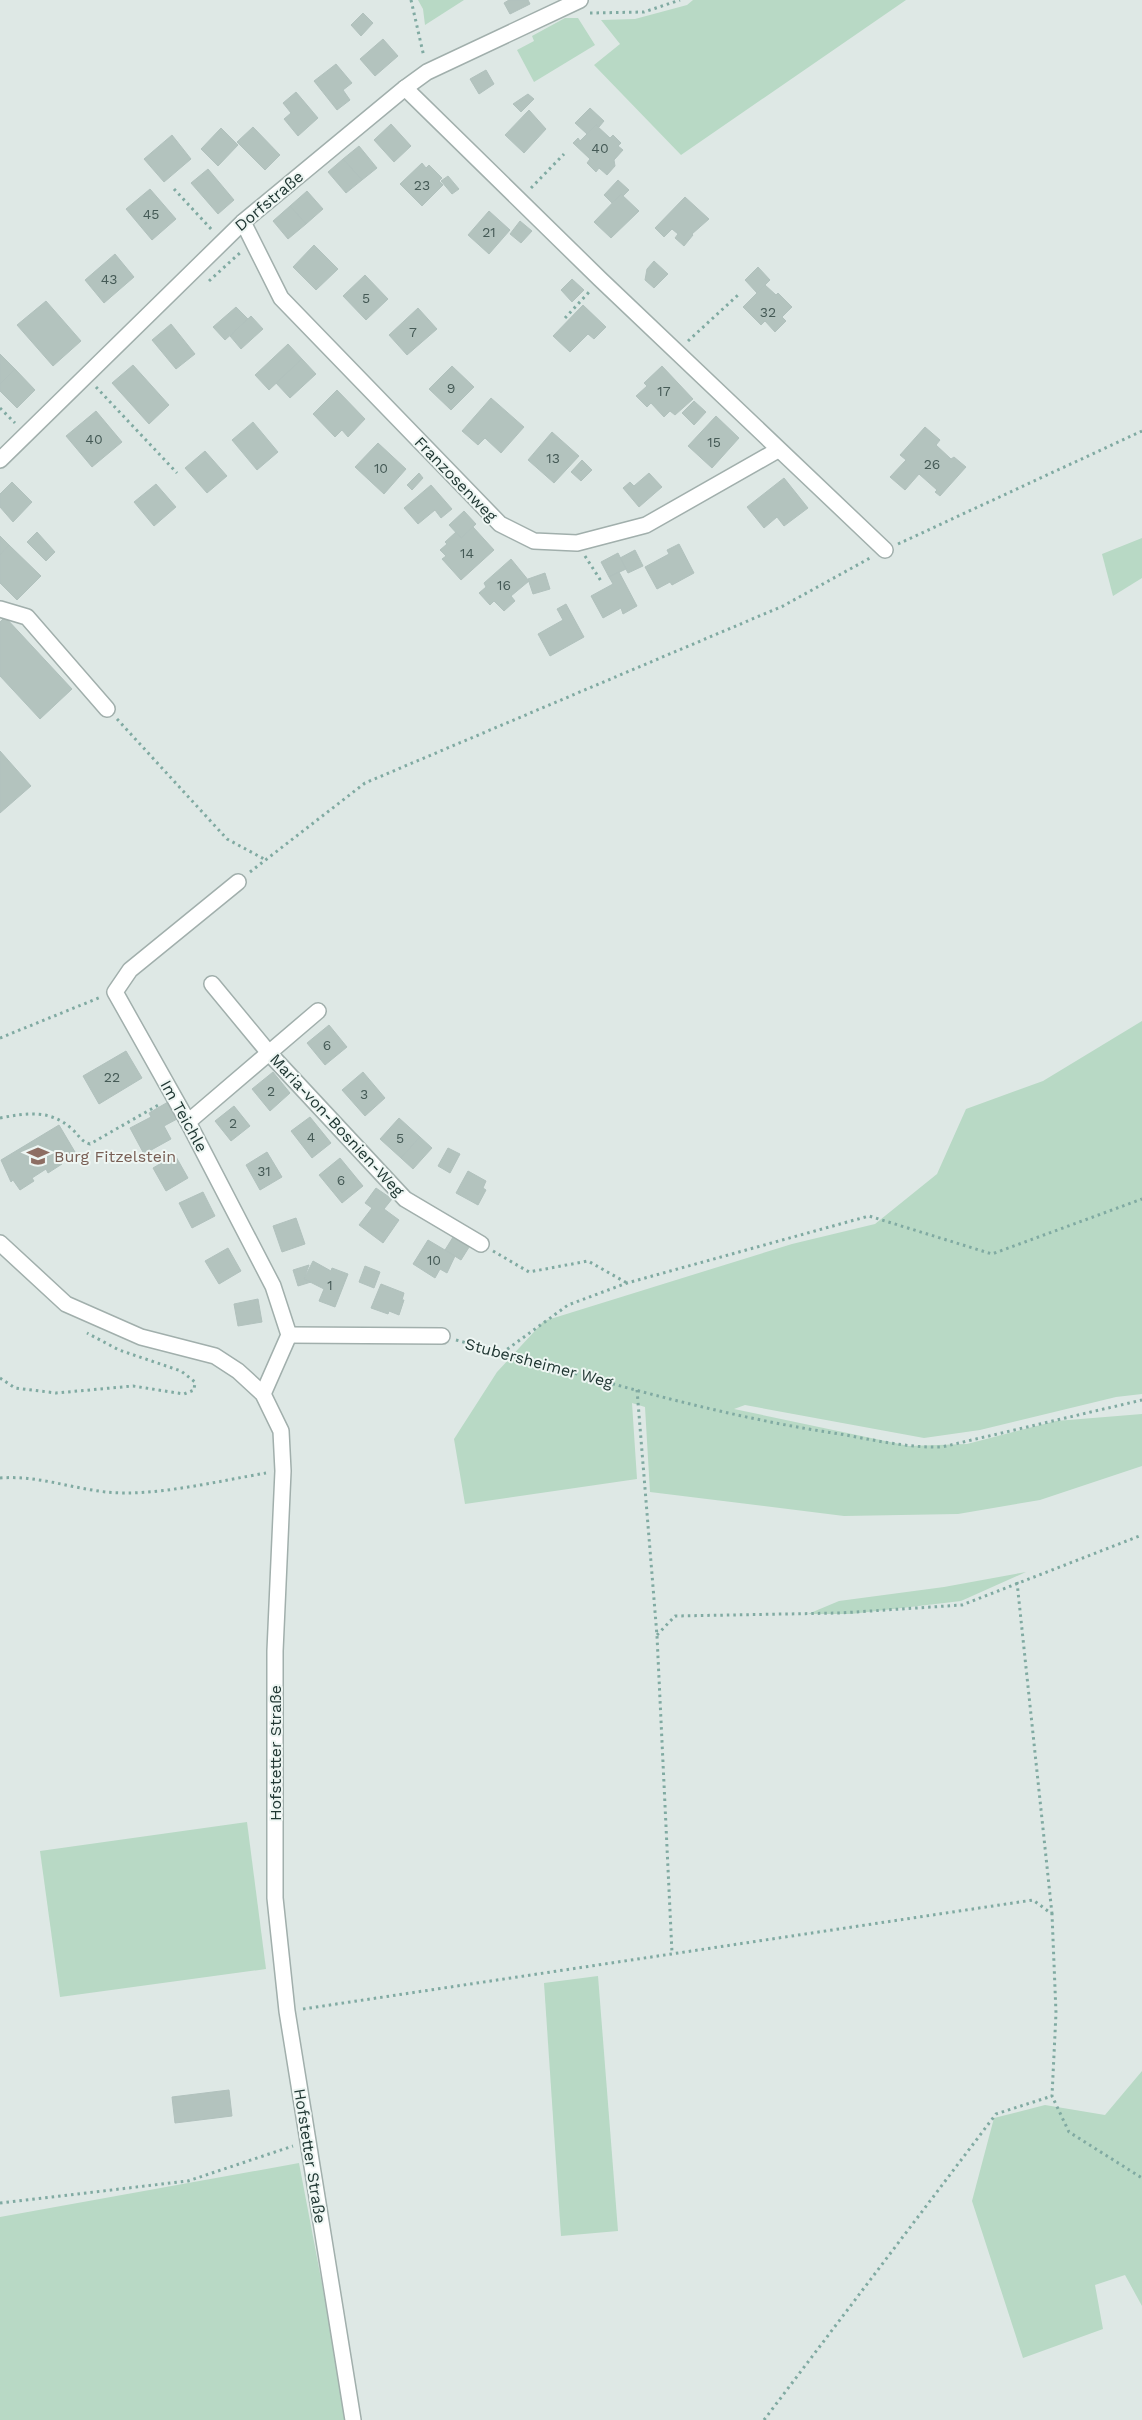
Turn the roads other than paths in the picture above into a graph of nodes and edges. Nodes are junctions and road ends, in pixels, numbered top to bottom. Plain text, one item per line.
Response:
1 (580, 0) edge
2 (405, 88) junction
3 (243, 222) junction
4 (778, 450) junction
5 (0, 460) edge
6 (885, 550) road end
7 (0, 609) edge
8 (107, 709) road end
9 (238, 882) road end
10 (212, 984) dead end
11 (318, 1011) dead end
12 (269, 1053) junction
13 (188, 1122) junction
14 (0, 1243) edge
15 (481, 1244) road end
16 (289, 1336) junction
17 (442, 1336) road end
18 (263, 1394) junction
19 (353, 2420) edge

1 - 2 street, Dorfstraße
2 - 3 street, Dorfstraße
2 - 4 street
3 - 4 street, Franzosenweg
3 - 5 street, Dorfstraße
4 - 6 street
7 - 8 street
9 - 13 street, Im Teichle
10 - 12 street, Maria-von-Bosnien-Weg
11 - 12 street
12 - 13 street
12 - 15 street, Maria-von-Bosnien-Weg
13 - 16 street, Im Teichle
14 - 18 street, Hofstetter Straße
16 - 17 street, Stubersheimer Weg
16 - 18 street
18 - 19 street, Hofstetter Straße

